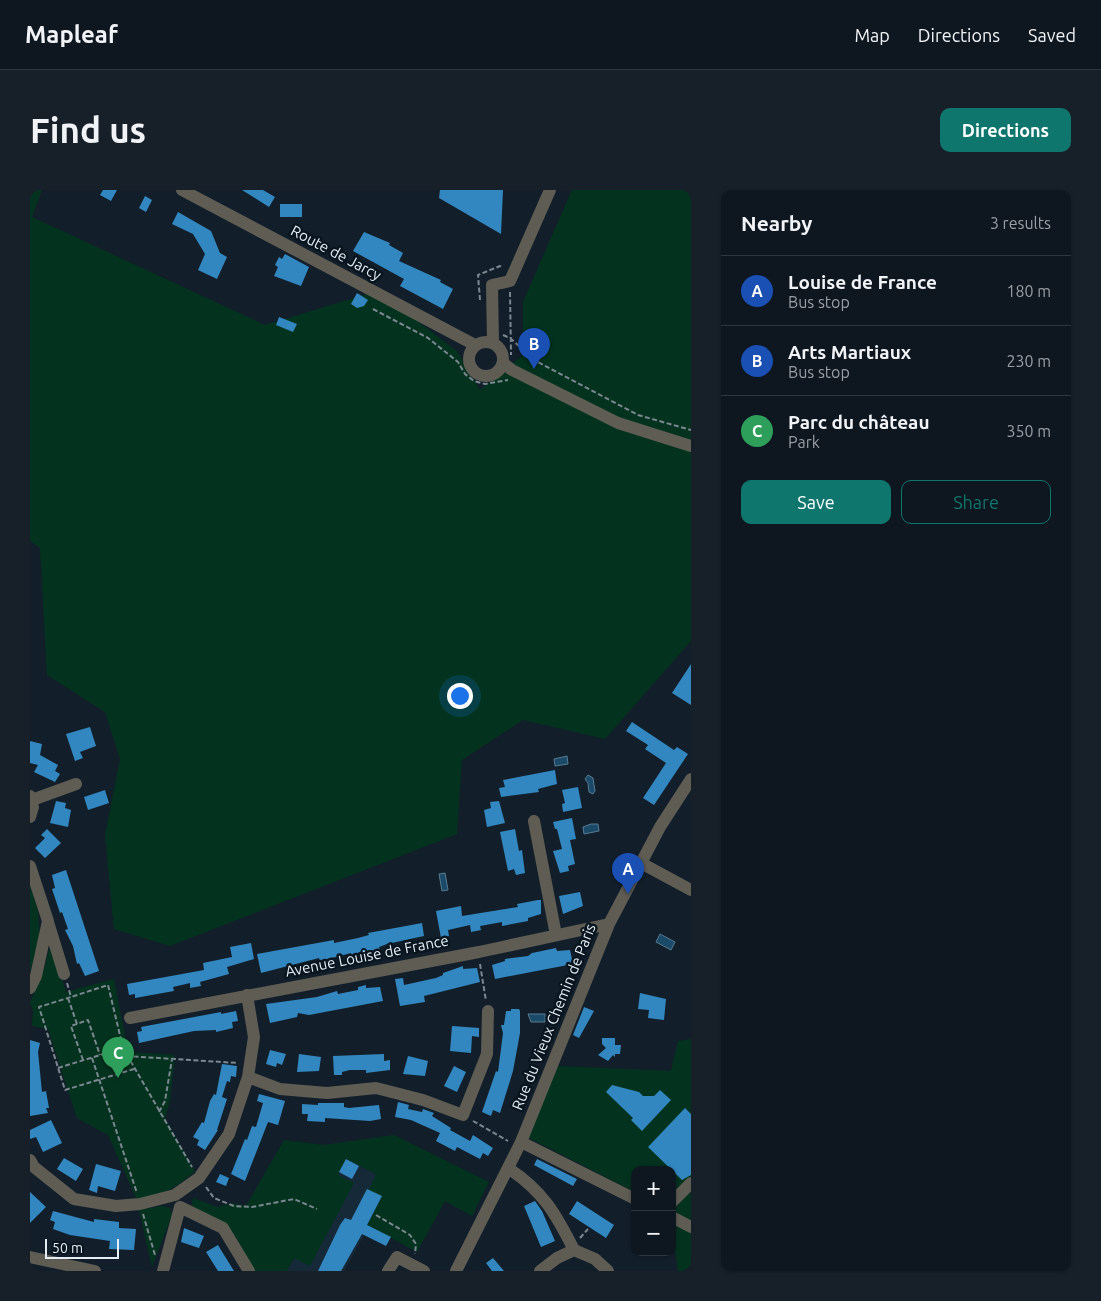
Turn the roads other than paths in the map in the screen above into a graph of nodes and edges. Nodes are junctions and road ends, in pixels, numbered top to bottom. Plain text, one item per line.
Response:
1 (182, 190) edge
2 (550, 190) edge
3 (494, 338) junction
4 (475, 345) junction
5 (508, 361) junction
6 (691, 446) edge
7 (691, 779) edge
8 (76, 784) dead end
9 (31, 798) edge
10 (30, 817) edge
11 (534, 821) dead end
12 (641, 863) junction
13 (30, 866) edge
14 (691, 890) edge
15 (48, 921) junction
16 (609, 924) junction
17 (556, 935) junction
18 (64, 974) road end
19 (30, 988) edge
20 (246, 995) junction
21 (488, 1011) road end
22 (130, 1018) dead end
23 (248, 1077) junction
24 (520, 1145) junction
25 (30, 1160) edge
26 (508, 1168) junction
27 (691, 1183) edge
28 (175, 1195) junction
29 (631, 1197) edge
30 (676, 1198) edge
31 (180, 1207) junction
32 (676, 1220) edge
33 (691, 1227) edge
34 (574, 1250) junction
35 (30, 1257) edge
36 (160, 1266) edge
37 (95, 1271) edge
38 (249, 1271) edge
39 (388, 1271) edge
40 (424, 1271) edge
41 (456, 1271) edge
42 (540, 1271) edge
43 (608, 1271) edge

1 - 4 street, Route de Jarcy
2 - 3 street
3 - 4 street
3 - 5 street
4 - 5 street
5 - 6 street
7 - 12 street, Rue du Vieux Chemin de Paris
8 - 9 street
9 - 10 street
11 - 17 street
12 - 14 street
12 - 16 street, Rue du Vieux Chemin de Paris
13 - 15 street
15 - 18 street
15 - 19 street
16 - 17 street, Avenue Louise de France
16 - 24 street, Rue du Vieux Chemin de Paris
17 - 20 street, Avenue Louise de France
20 - 22 street, Avenue Louise de France
20 - 23 street
21 - 23 street
23 - 28 street
24 - 26 street, Rue du Vieux Chemin de Paris
24 - 29 street
25 - 28 street
26 - 34 street
26 - 41 street, Rue du Vieux Chemin de Paris
27 - 30 street
28 - 31 street
31 - 36 street
31 - 38 street
32 - 33 street
34 - 42 street
34 - 43 street
35 - 37 street
39 - 40 street

